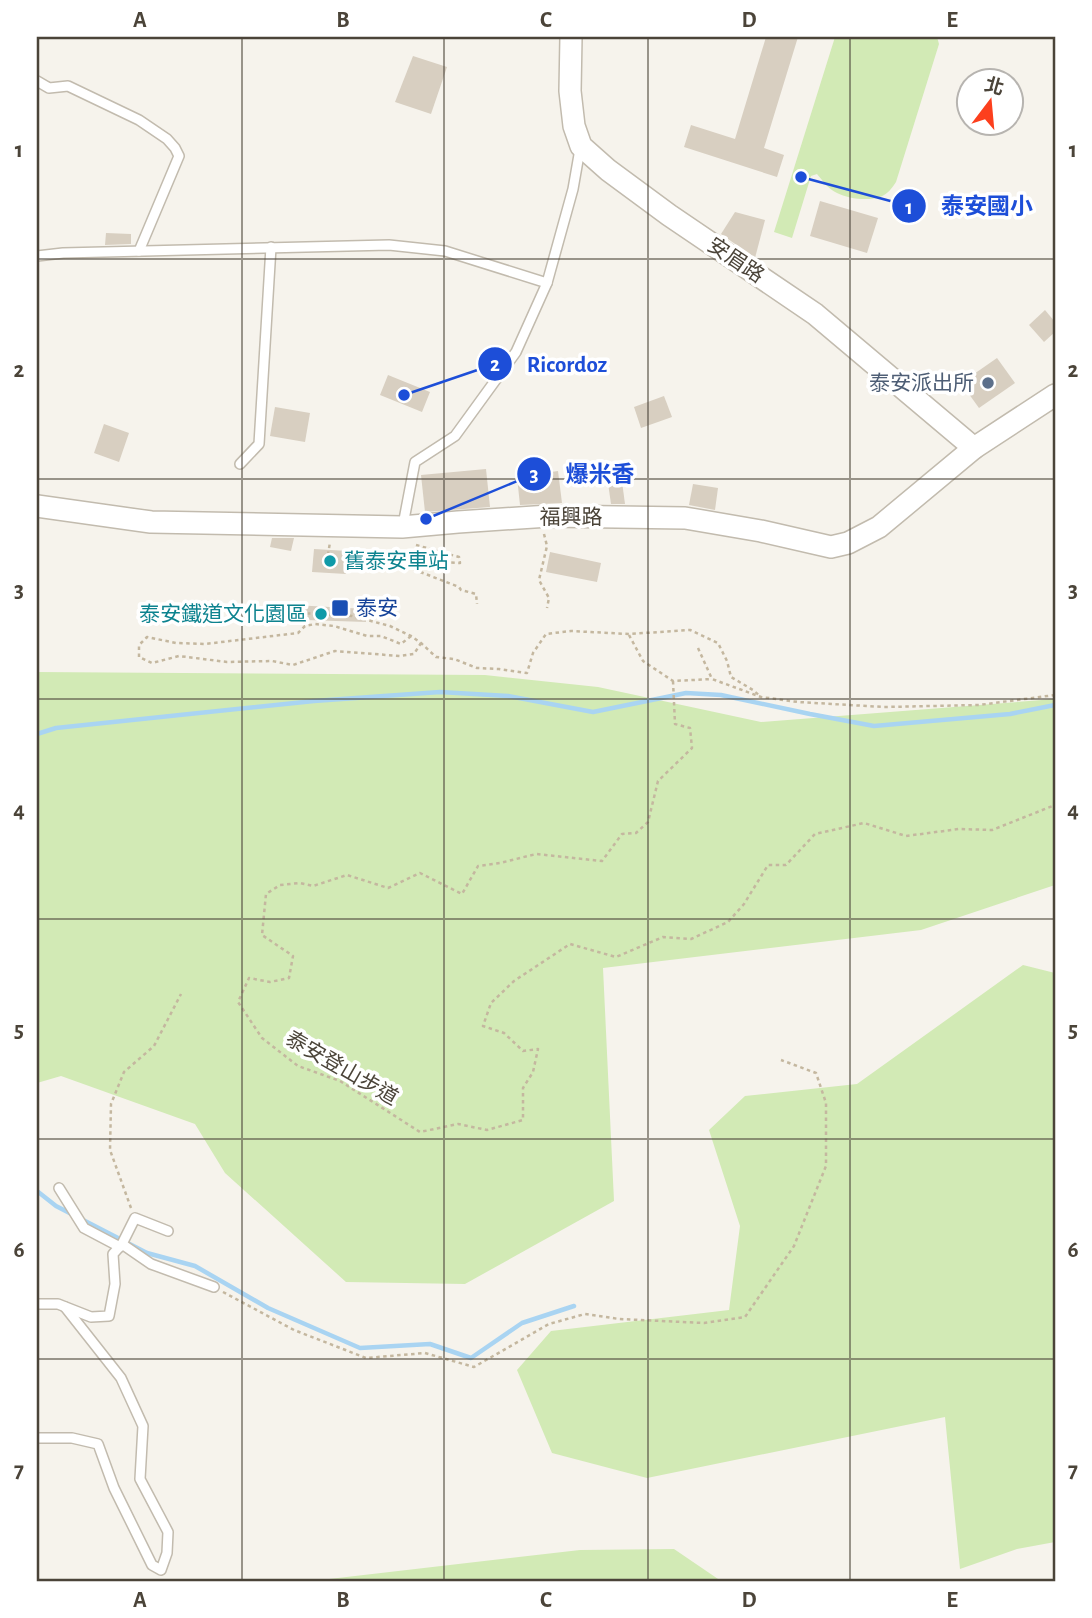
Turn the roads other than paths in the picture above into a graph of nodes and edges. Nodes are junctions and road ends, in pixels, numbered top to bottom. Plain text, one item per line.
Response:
1 (570, 37) edge
2 (37, 81) edge
3 (580, 146) junction
4 (271, 247) junction
5 (139, 251) junction
6 (37, 256) edge
7 (547, 283) junction
8 (1055, 395) edge
9 (974, 448) junction
10 (240, 464) dead end
11 (37, 506) edge
12 (404, 527) junction
13 (59, 1188) dead end
14 (168, 1231) dead end
15 (121, 1246) junction
16 (214, 1287) road end
17 (37, 1304) edge
18 (65, 1307) junction
19 (37, 1438) edge

1 - 3 street
2 - 5 lane
3 - 7 lane
3 - 9 street, 安眉路
4 - 5 lane
4 - 7 lane
4 - 10 lane
5 - 6 lane
7 - 12 lane
8 - 9 street, 福興路
9 - 12 street, 福興路
11 - 12 street, 福興路
13 - 15 lane
14 - 15 lane
15 - 16 lane
15 - 18 lane
17 - 18 lane
18 - 19 lane

